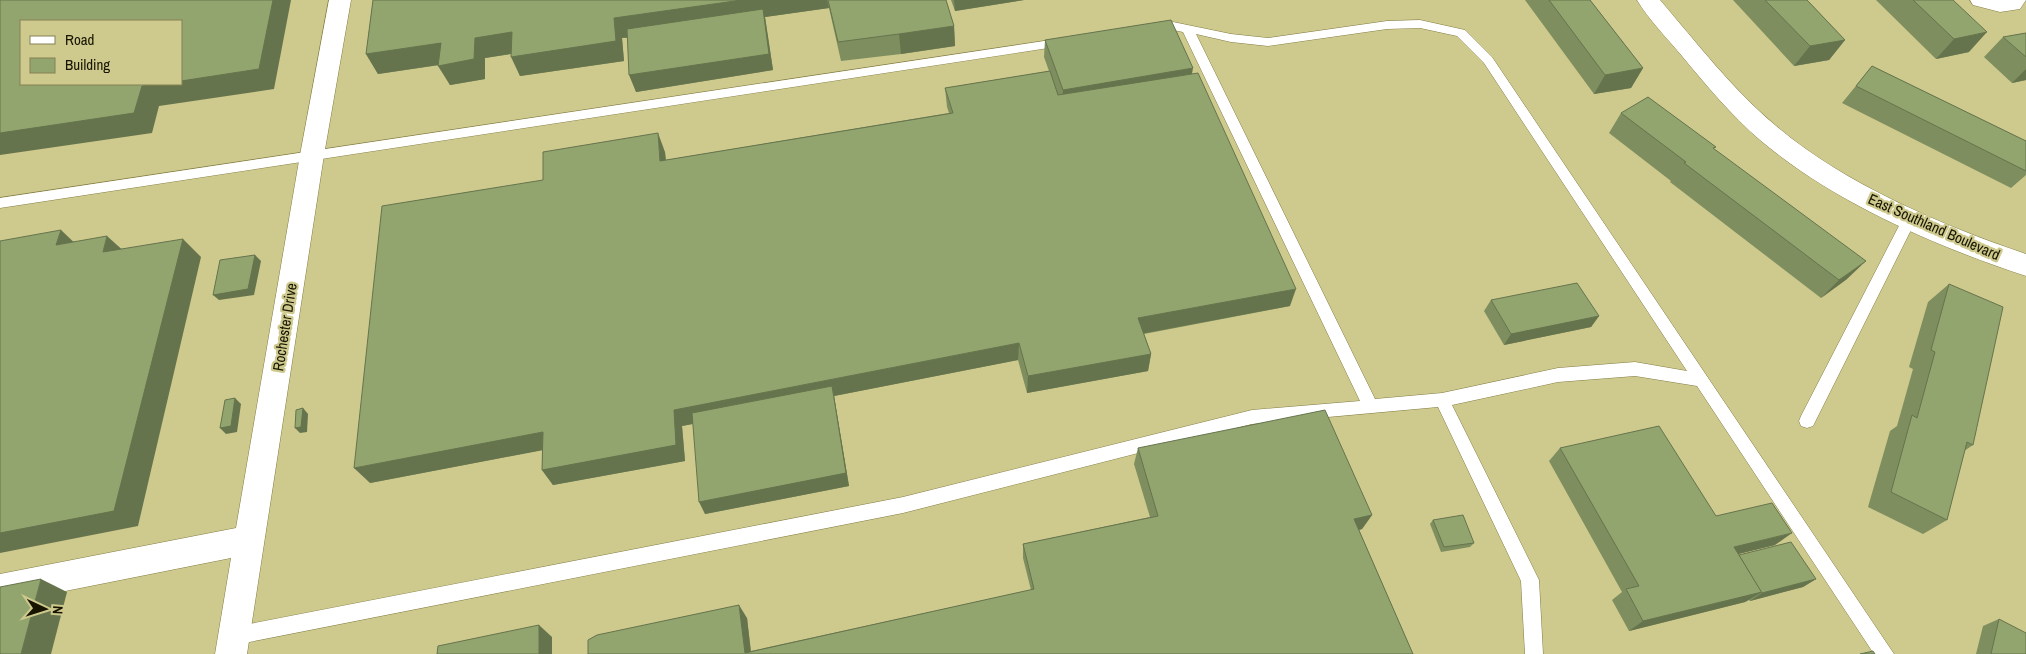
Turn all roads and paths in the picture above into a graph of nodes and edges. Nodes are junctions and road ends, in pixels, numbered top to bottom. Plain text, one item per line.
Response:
1 (340, 0) edge
2 (1648, 0) edge
3 (1980, 0) edge
4 (2015, 0) edge
5 (1187, 28) junction
6 (1143, 31) edge
7 (1075, 41) edge
8 (312, 154) junction
9 (0, 203) edge
10 (1909, 220) junction
11 (2026, 265) edge
12 (1702, 380) junction
13 (1442, 400) junction
14 (1370, 406) junction
15 (1807, 421) dead end
16 (249, 540) junction
17 (0, 589) edge
18 (233, 645) edge
19 (1534, 654) edge
20 (1885, 654) edge

1 - 8 street, Rochester Drive
2 - 10 street, East Southland Boulevard
3 - 4 street
5 - 6 lane
5 - 12 lane
5 - 14 lane
7 - 8 lane
8 - 9 lane
8 - 16 street, Rochester Drive
10 - 11 street, East Southland Boulevard
10 - 15 lane
12 - 13 lane
12 - 20 lane
13 - 14 lane
13 - 19 lane
14 - 18 lane
16 - 17 street
16 - 18 street, Rochester Drive

